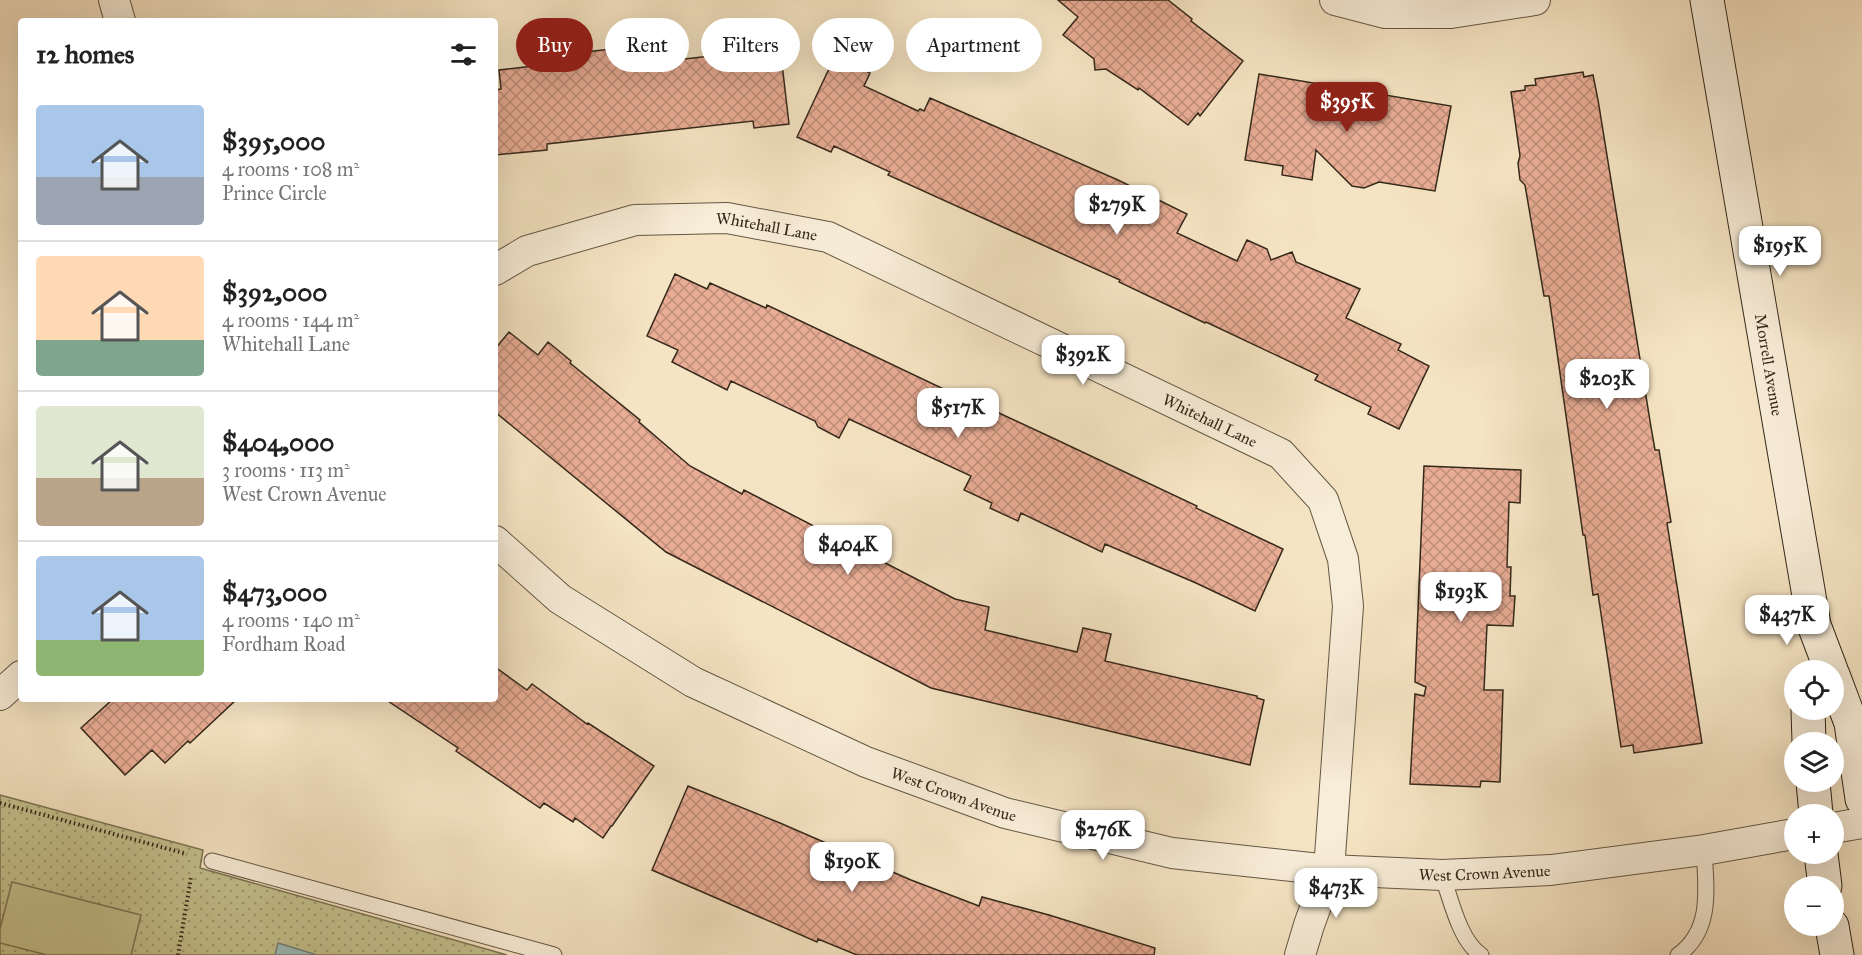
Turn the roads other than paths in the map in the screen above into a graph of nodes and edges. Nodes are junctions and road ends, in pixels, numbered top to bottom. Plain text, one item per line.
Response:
1 (114, 0) edge
2 (1335, 0) edge
3 (1535, 0) edge
4 (1707, 0) edge
5 (119, 18) edge
6 (498, 268) edge
7 (498, 544) edge
8 (1814, 624) junction
9 (1812, 660) edge
10 (1827, 660) edge
11 (1844, 704) edge
12 (1862, 800) edge
13 (1862, 823) edge
14 (1844, 826) edge
15 (1784, 836) edge
16 (1704, 850) junction
17 (212, 861) dead end
18 (1329, 870) junction
19 (1442, 875) junction
20 (1834, 936) edge
21 (554, 955) edge
22 (1300, 955) edge
23 (1481, 955) edge
24 (1678, 955) edge
25 (1837, 955) edge

1 - 5 street
2 - 3 street
4 - 8 street, Morrell Avenue
6 - 18 street, Whitehall Lane
7 - 18 street, West Crown Avenue
8 - 9 street, Morrell Avenue
8 - 10 street, Morrell Avenue
11 - 12 street
13 - 14 street
15 - 16 street, West Crown Avenue
16 - 19 street, West Crown Avenue
16 - 24 lane
17 - 21 lane
18 - 19 street, West Crown Avenue
18 - 22 street, Whitehall Lane
19 - 23 lane
20 - 25 street

